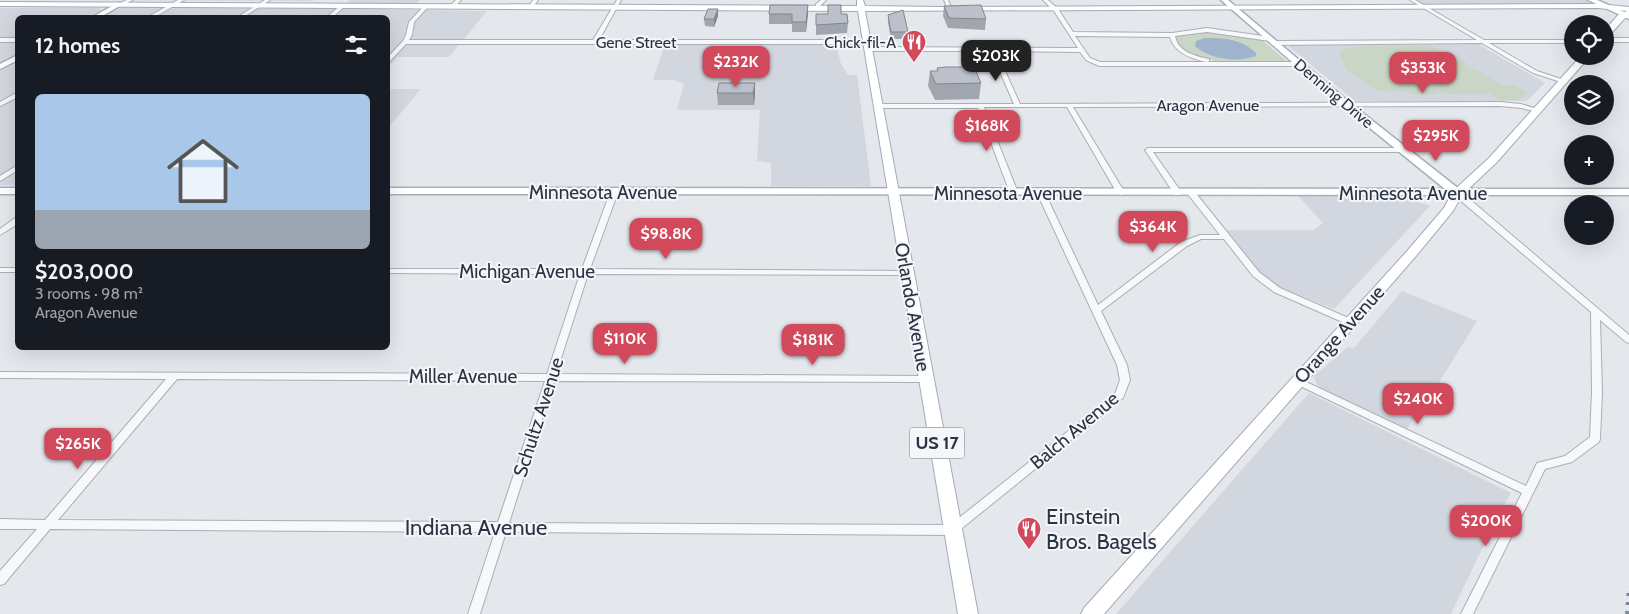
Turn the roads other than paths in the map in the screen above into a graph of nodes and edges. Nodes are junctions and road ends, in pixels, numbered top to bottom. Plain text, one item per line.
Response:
1 (131, 0) edge
2 (182, 0) edge
3 (268, 0) edge
4 (459, 0) edge
5 (1045, 0) edge
6 (1224, 0) edge
7 (1412, 0) edge
8 (1591, 0) edge
9 (534, 3) edge
10 (821, 3) edge
11 (947, 3) edge
12 (0, 4) edge
13 (120, 4) junction
14 (172, 4) junction
15 (619, 4) edge
16 (260, 5) junction
17 (344, 5) junction
18 (861, 5) edge
19 (1629, 5) edge
20 (427, 6) junction
21 (453, 6) junction
22 (1604, 6) junction
23 (1423, 7) junction
24 (984, 8) junction
25 (1052, 8) junction
26 (1233, 8) junction
27 (1628, 14) edge
28 (99, 15) edge
29 (153, 15) edge
30 (243, 15) edge
31 (332, 15) edge
32 (1614, 27) edge
33 (1072, 34) junction
34 (1172, 34) junction
35 (0, 40) edge
36 (15, 40) edge
37 (1614, 40) edge
38 (1629, 40) edge
39 (1272, 41) junction
40 (1483, 41) junction
41 (1564, 41) edge
42 (405, 42) junction
43 (595, 42) junction
44 (867, 46) junction
45 (993, 50) junction
46 (1083, 50) junction
47 (1194, 57) junction
48 (390, 58) edge
49 (15, 60) edge
50 (1196, 64) junction
51 (1227, 64) junction
52 (1299, 64) junction
53 (1578, 65) edge
54 (0, 67) edge
55 (1569, 75) edge
56 (1564, 81) joint
57 (15, 96) edge
58 (0, 104) edge
59 (980, 105) junction
60 (1018, 105) junction
61 (1069, 105) junction
62 (1347, 105) junction
63 (878, 106) junction
64 (1538, 110) junction
65 (1402, 150) junction
66 (15, 169) edge
67 (0, 179) edge
68 (0, 191) edge
69 (15, 191) edge
70 (390, 191) edge
71 (614, 192) junction
72 (893, 192) junction
73 (1629, 192) edge
74 (1014, 193) junction
75 (1042, 193) junction
76 (1121, 193) junction
77 (1178, 193) junction
78 (1191, 193) junction
79 (1457, 193) junction
80 (15, 222) edge
81 (0, 233) edge
82 (1225, 237) junction
83 (0, 270) edge
84 (15, 270) edge
85 (390, 271) edge
86 (585, 271) junction
87 (907, 273) junction
88 (1096, 311) junction
89 (1595, 312) junction
90 (1350, 322) junction
91 (1629, 340) edge
92 (0, 375) edge
93 (174, 376) junction
94 (551, 376) junction
95 (925, 379) junction
96 (1297, 382) junction
97 (1529, 492) junction
98 (0, 524) edge
99 (49, 524) junction
100 (503, 527) junction
101 (952, 530) junction
102 (0, 580) edge
103 (474, 614) edge
104 (968, 614) edge
105 (1091, 614) edge
106 (1467, 614) edge

1 - 13 street
2 - 14 street
3 - 16 street
4 - 21 street
5 - 25 street
6 - 26 street, Denning Drive
7 - 23 street
8 - 22 street
9 - 15 main road
9 - 21 main road
10 - 15 main road
10 - 18 main road
11 - 18 main road
11 - 24 main road
12 - 13 main road
13 - 14 main road
13 - 28 street
14 - 16 main road
14 - 29 street
15 - 18 main road
15 - 43 street
16 - 17 main road
16 - 30 street
17 - 20 main road
17 - 31 street
18 - 24 main road
18 - 44 main road, Orlando Avenue / US 17
19 - 22 main road
20 - 21 main road
20 - 42 street
22 - 23 main road
22 - 27 main road
23 - 26 main road
23 - 40 street
24 - 25 main road
25 - 26 main road
25 - 33 street
26 - 39 street, Denning Drive
27 - 32 main road
33 - 34 street
33 - 46 street
34 - 39 street
34 - 47 street
35 - 36 street
37 - 38 street
39 - 40 street
39 - 52 street, Denning Drive
40 - 41 street
40 - 56 street
42 - 43 street, Gene Street
42 - 48 street
43 - 44 street, Gene Street
44 - 45 street, Gene Street
44 - 63 main road, Orlando Avenue / US 17
45 - 46 street, Gene Street
45 - 60 street
46 - 50 street
47 - 50 street
47 - 51 street
49 - 54 street
50 - 51 street
51 - 52 street
52 - 62 street, Denning Drive
53 - 55 main road, Orange Avenue
56 - 64 main road, Orange Avenue
57 - 58 street
59 - 60 street, Aragon Avenue
59 - 63 street, Aragon Avenue
59 - 74 street
60 - 61 street, Aragon Avenue
61 - 62 street, Aragon Avenue
61 - 76 street
62 - 64 street, Aragon Avenue
62 - 65 street, Denning Drive
63 - 72 main road, Orlando Avenue / US 17
64 - 79 main road, Orange Avenue
65 - 77 street
65 - 79 street, Denning Drive
66 - 67 street
68 - 69 street
70 - 71 street, Minnesota Avenue
71 - 72 street, Minnesota Avenue
71 - 86 street, Schultz Avenue
72 - 74 street, Minnesota Avenue
72 - 87 main road, Orlando Avenue / US 17
73 - 79 street, Minnesota Avenue
74 - 75 street, Minnesota Avenue
75 - 76 street, Minnesota Avenue
75 - 88 street, Balch Avenue
76 - 77 street, Minnesota Avenue
77 - 78 street, Minnesota Avenue
78 - 79 street, Minnesota Avenue
78 - 82 street
79 - 89 street, Denning Drive
79 - 90 main road, Orange Avenue
80 - 81 street
82 - 88 street
82 - 90 street
83 - 84 street
85 - 86 street, Michigan Avenue
86 - 87 street, Michigan Avenue
86 - 94 street, Schultz Avenue
87 - 95 main road, Orlando Avenue / US 17
88 - 101 street, Balch Avenue
89 - 91 street, Denning Drive
89 - 97 street
90 - 96 main road, Orange Avenue
92 - 93 street, Miller Avenue
93 - 94 street, Miller Avenue
93 - 99 street
94 - 95 street, Miller Avenue
94 - 100 street, Schultz Avenue
95 - 101 main road, Orlando Avenue / US 17
96 - 97 street
96 - 105 main road, Orange Avenue
97 - 106 street
98 - 99 street, Indiana Avenue
99 - 100 street, Indiana Avenue
99 - 102 street
100 - 101 street, Indiana Avenue
100 - 103 street, Schultz Avenue
101 - 104 main road, Orlando Avenue / US 17

